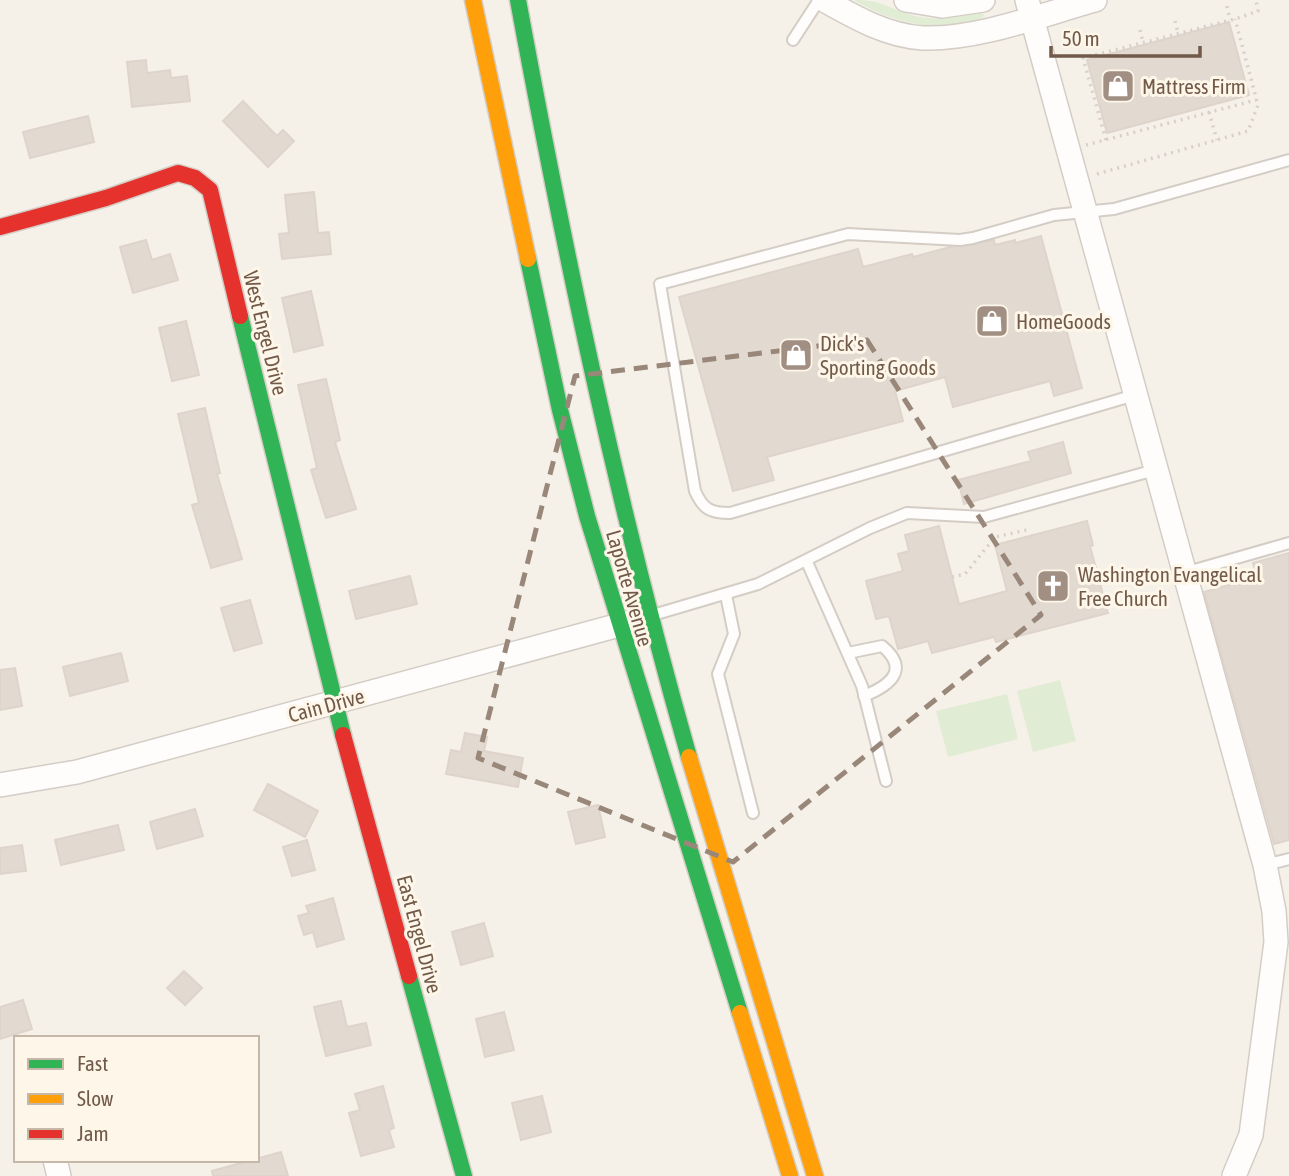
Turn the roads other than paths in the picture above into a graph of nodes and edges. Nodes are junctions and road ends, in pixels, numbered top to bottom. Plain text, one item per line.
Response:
1 (473, 0) edge
2 (518, 0) edge
3 (819, 0) edge
4 (824, 0) edge
5 (906, 0) edge
6 (983, 0) edge
7 (1095, 0) edge
8 (1029, 9) edge
9 (793, 40) dead end
10 (1289, 160) edge
11 (1085, 213) junction
12 (0, 226) edge
13 (1135, 395) junction
14 (1155, 470) junction
15 (1289, 543) edge
16 (807, 562) junction
17 (1183, 573) junction
18 (726, 595) junction
19 (651, 616) junction
20 (619, 626) junction
21 (848, 653) junction
22 (864, 696) junction
23 (334, 702) junction
24 (886, 780) dead end
25 (0, 785) edge
26 (752, 813) dead end
27 (1289, 859) edge
28 (1265, 865) junction
29 (464, 1176) edge
30 (790, 1176) edge
31 (815, 1176) edge
32 (1234, 1176) edge

1 - 20 main road, Laporte Avenue
2 - 19 main road, Laporte Avenue
3 - 9 lane
4 - 8 street
5 - 6 street
7 - 8 street
8 - 11 street
10 - 11 lane
11 - 13 street
11 - 13 lane
12 - 23 main road, West Engel Drive
13 - 14 street
14 - 16 lane
14 - 17 street
15 - 17 lane
16 - 18 lane
16 - 21 lane
17 - 28 street
18 - 19 lane
18 - 26 lane
19 - 20 street, Cain Drive
19 - 31 main road, Laporte Avenue
20 - 23 street, Cain Drive
20 - 30 main road, Laporte Avenue
21 - 22 lane
21 - 22 lane
22 - 24 lane
23 - 25 street, Cain Drive
23 - 29 main road, East Engel Drive
27 - 28 lane
28 - 32 street

